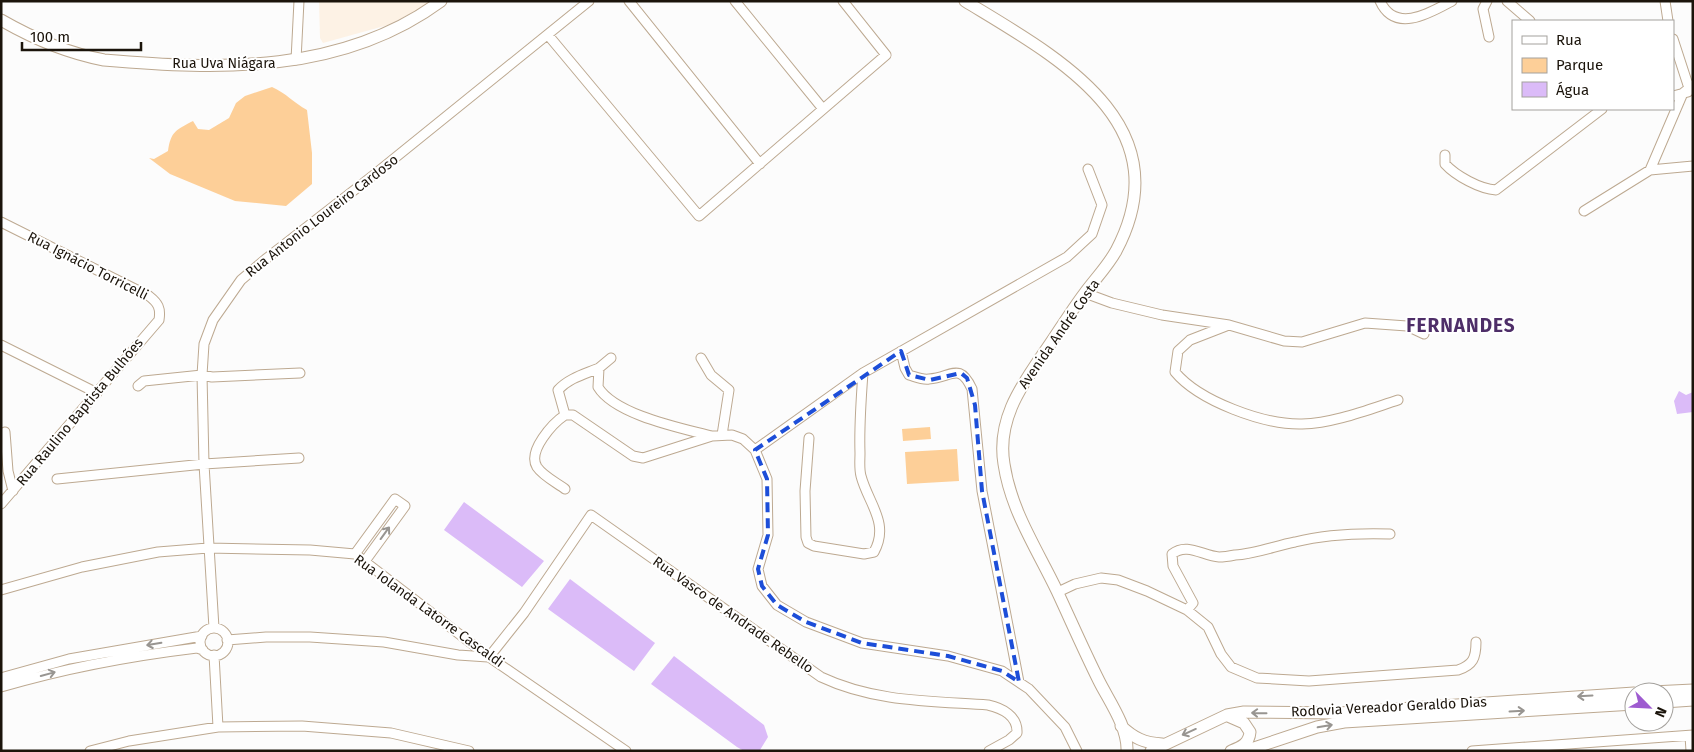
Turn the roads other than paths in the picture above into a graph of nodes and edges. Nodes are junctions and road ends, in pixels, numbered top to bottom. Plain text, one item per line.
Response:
1 (299, 1) edge
2 (441, 1) edge
3 (588, 1) edge
4 (629, 1) edge
5 (734, 1) edge
6 (843, 1) edge
7 (964, 1) edge
8 (1380, 1) edge
9 (1452, 1) edge
10 (1487, 1) edge
11 (1508, 1) edge
12 (1665, 1) edge
13 (1, 20) edge
14 (1529, 20) edge
15 (1668, 20) edge
16 (548, 35) junction
17 (1489, 37) dead end
18 (1674, 42) edge
19 (296, 60) junction
20 (1689, 89) edge
21 (1674, 96) edge
22 (823, 109) junction
23 (1601, 110) edge
24 (1445, 155) dead end
25 (760, 164) junction
26 (1693, 166) edge
27 (1088, 169) dead end
28 (1650, 170) junction
29 (1584, 211) dead end
30 (1, 222) edge
31 (1085, 293) junction
32 (159, 320) joint
33 (1229, 325) junction
34 (1424, 334) dead end
35 (1, 345) edge
36 (901, 351) junction
37 (611, 358) dead end
38 (701, 358) dead end
39 (600, 368) junction
40 (300, 373) dead end
41 (863, 373) junction
42 (202, 375) junction
43 (138, 386) dead end
44 (97, 393) junction
45 (1398, 400) dead end
46 (565, 415) junction
47 (5, 432) dead end
48 (722, 435) junction
49 (712, 436) junction
50 (809, 438) dead end
51 (755, 450) junction
52 (299, 458) dead end
53 (204, 464) junction
54 (56, 479) dead end
55 (565, 489) dead end
56 (13, 491) junction
57 (1, 504) edge
58 (1390, 534) dead end
59 (208, 548) junction
60 (355, 554) junction
61 (365, 561) junction
62 (1, 590) edge
63 (1058, 592) junction
64 (1187, 610) junction
65 (214, 628) junction
66 (202, 636) junction
67 (228, 640) junction
68 (1476, 642) dead end
69 (204, 650) junction
70 (214, 655) junction
71 (489, 657) junction
72 (1, 678) edge
73 (1019, 682) junction
74 (1, 687) edge
75 (1693, 690) edge
76 (1674, 691) edge
77 (1624, 694) edge
78 (1693, 700) edge
79 (1674, 701) edge
80 (1624, 705) edge
81 (1227, 715) junction
82 (1121, 725) junction
83 (218, 727) junction
84 (1691, 735) edge
85 (1634, 740) junction
86 (1164, 744) junction
87 (1577, 747) edge
88 (1523, 749) edge
89 (90, 751) edge
90 (469, 751) edge
91 (626, 751) edge
92 (989, 751) edge
93 (1078, 751) edge
94 (1127, 751) edge
95 (1151, 751) edge
96 (1231, 751) edge
97 (1245, 751) edge
98 (1472, 751) edge
99 (1635, 751) edge
100 (1691, 751) edge

1 - 19 street
2 - 19 main road, Rua Uva Niágara
3 - 16 street, Rua Antonio Loureiro Cardoso
4 - 25 street
5 - 22 street
6 - 22 street
7 - 31 main road, Avenida André Costa
8 - 9 street
10 - 17 street
11 - 14 street
12 - 15 street
13 - 19 main road, Rua Uva Niágara
16 - 25 street
16 - 42 street, Rua Antonio Loureiro Cardoso
18 - 20 street
20 - 21 street
20 - 28 street
22 - 25 street
23 - 24 street
26 - 28 street
27 - 36 street
28 - 29 street
30 - 32 street, Rua Ignácio Torricelli
31 - 33 street
31 - 63 main road, Avenida André Costa
32 - 44 street, Rua Raulino Baptista Bulhões
33 - 34 street
33 - 45 street
35 - 44 street
36 - 41 street
36 - 73 street
37 - 39 street
38 - 48 street
39 - 46 street
39 - 49 street
40 - 42 street
41 - 50 street
41 - 51 street
42 - 43 street
42 - 53 street, Rua Antonio Loureiro Cardoso
44 - 56 street, Rua Raulino Baptista Bulhões
46 - 49 street
46 - 55 street
47 - 56 street
48 - 49 street
48 - 51 street
51 - 73 street
52 - 53 street
53 - 54 street
53 - 59 street, Rua Antonio Loureiro Cardoso
56 - 57 street, Rua Raulino Baptista Bulhões
58 - 64 street
59 - 60 street, Rua Iolanda Latorre Cascaldi
59 - 62 street, Rua Iolanda Latorre Cascaldi
59 - 65 street, Rua Antonio Loureiro Cardoso
60 - 61 street, Rua Iolanda Latorre Cascaldi
61 -> 60 street
61 - 71 street, Rua Iolanda Latorre Cascaldi
63 - 64 street
63 - 82 main road, Avenida André Costa
64 - 68 street
65 - 66 street
65 - 67 street
66 - 69 street
66 -> 72 street
67 - 70 street
67 - 71 street
69 - 70 street
74 -> 69 street
70 - 83 street
71 - 91 street, Rua Iolanda Latorre Cascaldi
71 - 92 street, Rua Vasco de Andrade Rebello
73 - 93 street
75 - 76 main road
77 -> 81 main road, Rodovia Vereador Geraldo Dias
78 - 79 main road
97 -> 80 main road, Rodovia Vereador Geraldo Dias
81 -> 86 main road, Rodovia Vereador Geraldo Dias
81 - 96 main road
82 - 86 main road, Avenida André Costa
82 - 94 main road, Avenida André Costa
83 - 89 street
83 - 90 street
84 - 85 street
84 - 100 street
85 - 87 street
85 - 99 street
86 - 95 main road, Rodovia Vereador Geraldo Dias
87 - 88 street
88 - 98 street

